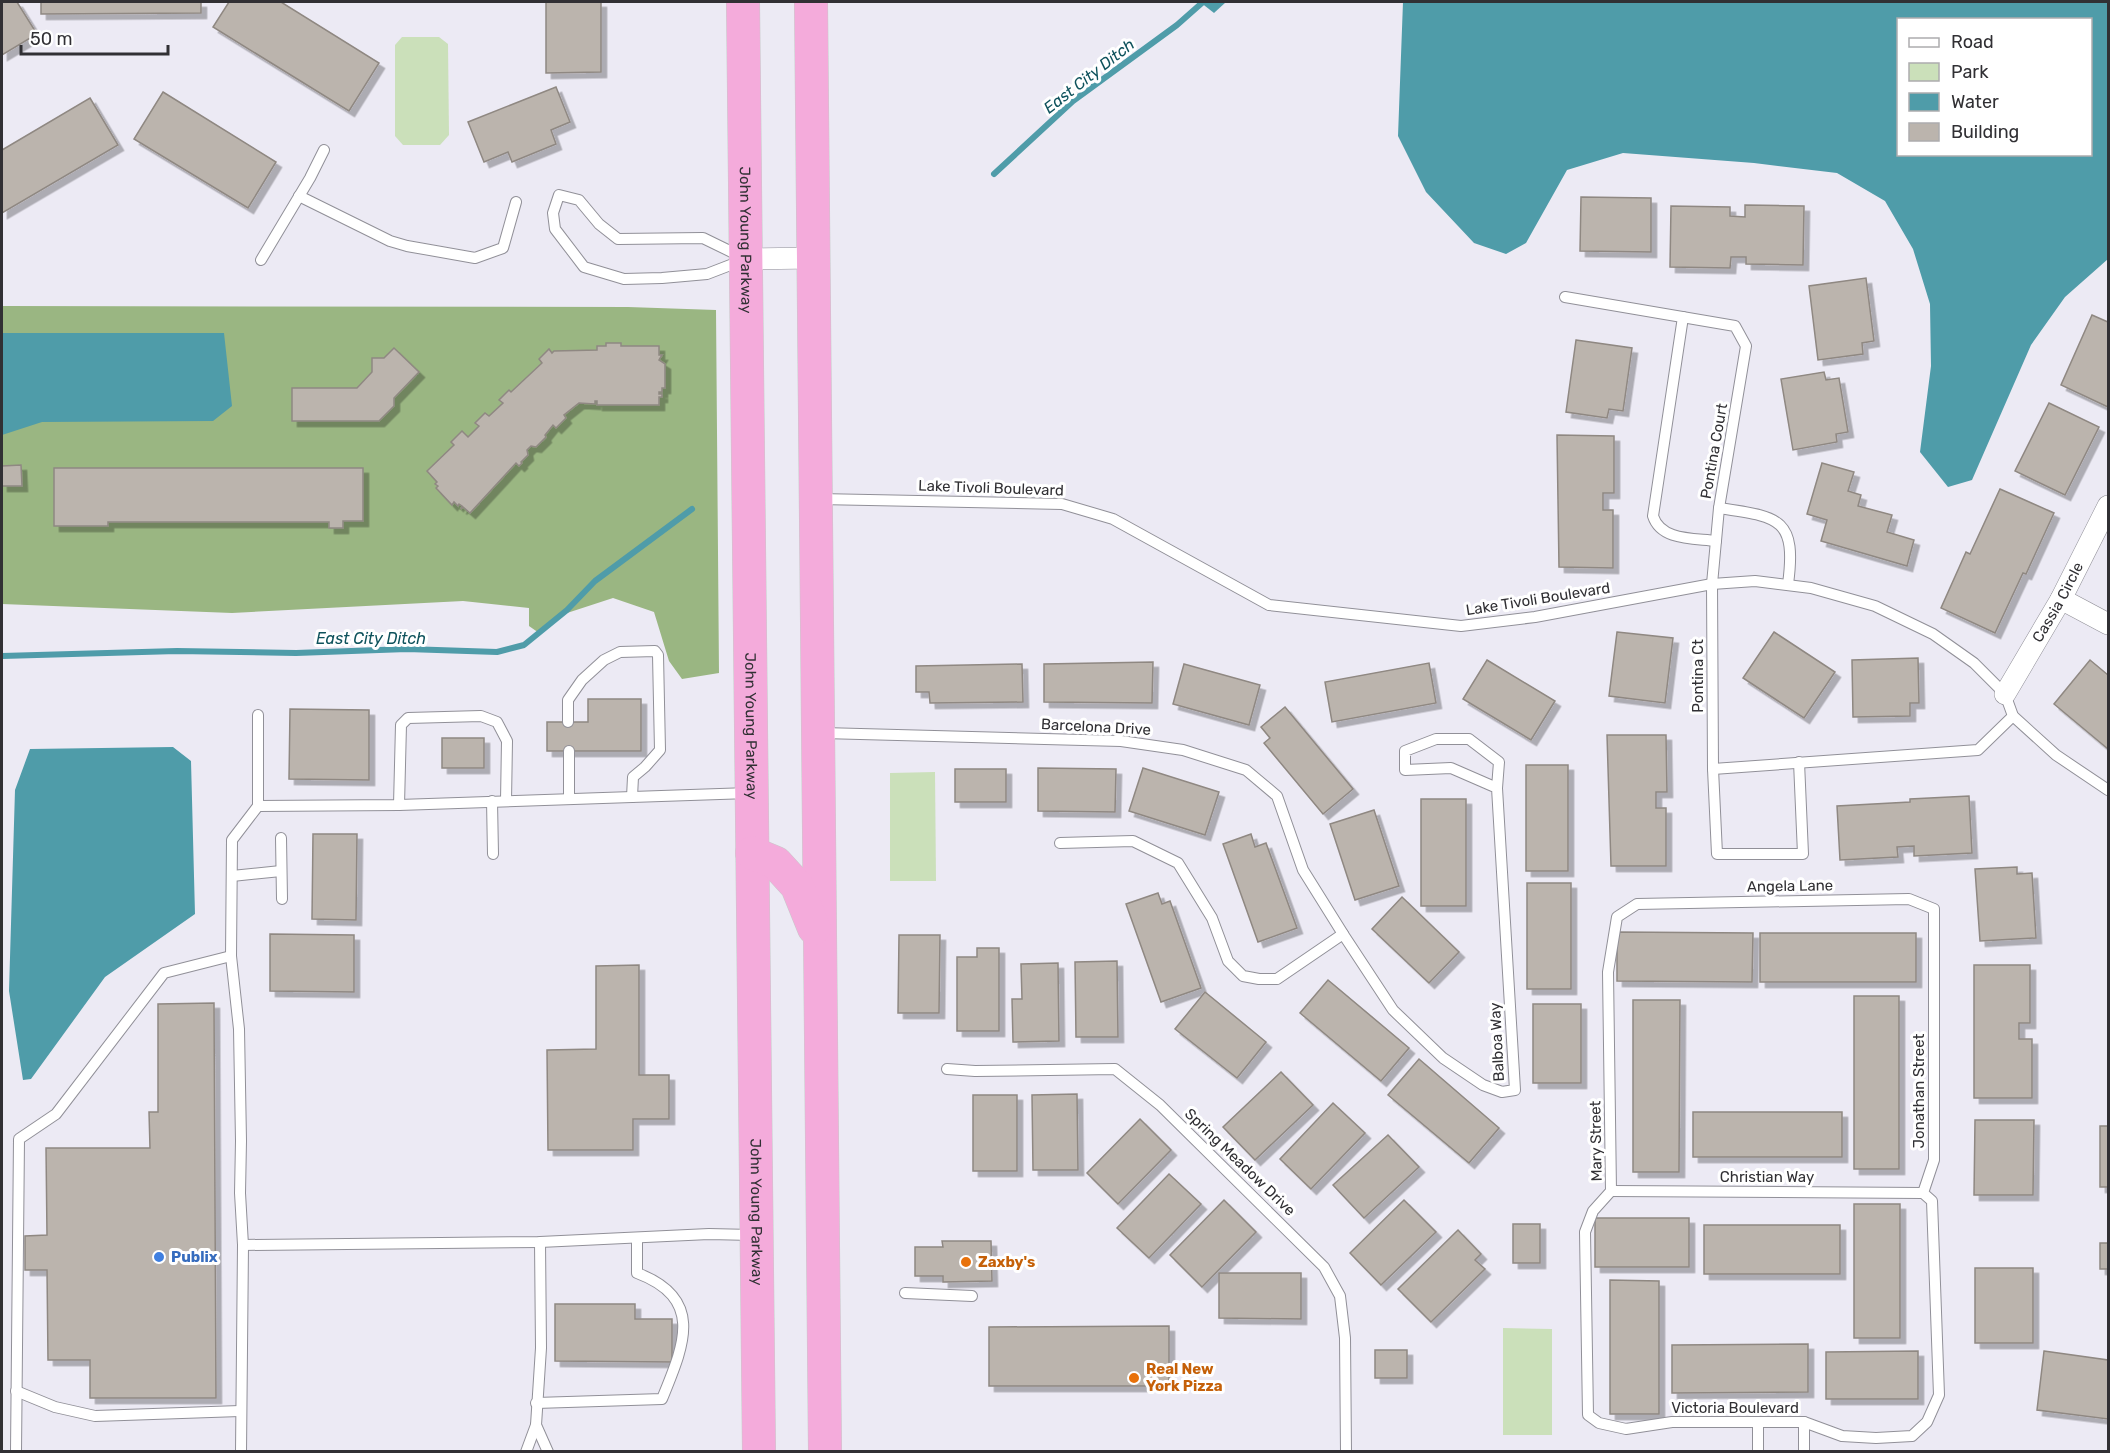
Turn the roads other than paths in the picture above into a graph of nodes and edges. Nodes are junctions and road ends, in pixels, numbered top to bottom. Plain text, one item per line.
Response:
1 (743, 2) edge
2 (811, 2) edge
3 (324, 150) dead end
4 (299, 196) junction
5 (516, 202) dead end
6 (814, 258) junction
7 (746, 259) junction
8 (261, 261) dead end
9 (1565, 297) dead end
10 (1683, 317) junction
11 (816, 499) junction
12 (2109, 506) edge
13 (1719, 508) junction
14 (1716, 541) junction
15 (1712, 584) junction
16 (1788, 584) junction
17 (2061, 599) junction
18 (2109, 624) edge
19 (2005, 694) junction
20 (258, 715) dead end
21 (2013, 716) junction
22 (568, 723) dead end
23 (819, 733) junction
24 (568, 751) dead end
25 (1799, 762) junction
26 (1713, 769) junction
27 (1497, 788) junction
28 (2109, 790) edge
29 (751, 794) junction
30 (632, 797) junction
31 (569, 799) junction
32 (492, 801) junction
33 (506, 801) junction
34 (399, 805) junction
35 (258, 806) junction
36 (281, 838) dead end
37 (1060, 843) dead end
38 (752, 853) junction
39 (493, 854) dead end
40 (281, 871) junction
41 (232, 876) junction
42 (282, 899) dead end
43 (1637, 904) joint
44 (1934, 917) joint
45 (1343, 934) junction
46 (822, 947) junction
47 (231, 956) junction
48 (947, 1069) dead end
49 (1611, 1191) junction
50 (1923, 1193) junction
51 (757, 1235) junction
52 (637, 1239) junction
53 (540, 1242) junction
54 (243, 1245) junction
55 (905, 1293) dead end
56 (972, 1296) dead end
57 (16, 1391) junction
58 (536, 1403) junction
59 (240, 1411) junction
60 (1589, 1415) joint
61 (1804, 1422) junction
62 (1758, 1423) junction
63 (536, 1425) junction
64 (16, 1452) edge
65 (241, 1452) edge
66 (526, 1452) edge
67 (548, 1452) edge
68 (759, 1452) edge
69 (825, 1452) edge
70 (1346, 1452) edge
71 (1758, 1452) edge
72 (1804, 1452) edge

1 - 7 highway, John Young Parkway
2 - 6 highway
3 - 4 lane
4 - 5 lane
4 - 8 lane
6 - 7 street
6 - 11 highway
7 - 7 lane
7 - 29 highway, John Young Parkway
9 - 10 lane
10 - 13 lane, Pontina Court
10 - 14 lane
11 - 15 lane, Lake Tivoli Boulevard
11 - 23 highway
12 - 17 street, Cassia Circle
13 - 14 lane, Pontina Court
13 - 16 lane
14 - 15 lane, Pontina Court
15 - 16 lane, Lake Tivoli Boulevard
15 - 26 lane, Pontina Ct
16 - 19 lane, Lake Tivoli Boulevard
17 - 18 street
17 - 19 street, Cassia Circle
19 - 21 lane, Lake Tivoli Boulevard
20 - 35 lane
21 - 25 lane
21 - 28 lane, Lake Tivoli Boulevard
22 - 30 lane
23 - 45 lane, Barcelona Drive
23 - 46 highway
24 - 31 lane
25 - 26 lane
25 - 26 lane, Pontina Ct
27 - 27 lane
27 - 45 lane, Balboa Way
29 - 30 lane
29 - 38 highway, John Young Parkway
30 - 31 lane
31 - 33 lane
32 - 33 lane
32 - 34 lane
32 - 39 lane
33 - 34 lane
34 - 35 lane
35 - 41 lane
36 - 40 lane
37 - 45 lane
38 - 46 highway
38 - 51 highway, John Young Parkway
40 - 41 lane
40 - 42 lane
41 - 47 lane
43 - 44 lane, Angela Lane
43 - 49 lane, Mary Street
44 - 50 lane, Jonathan Street
46 - 69 highway
47 - 54 lane
47 - 57 lane
48 - 70 lane, Spring Meadow Drive
49 - 50 lane, Christian Way
49 - 60 lane, Mary Street
50 - 61 lane, Victoria Boulevard
51 - 52 lane
51 - 68 highway, John Young Parkway
52 - 53 lane
52 - 58 lane
53 - 54 lane
53 - 58 lane
54 - 59 lane
55 - 56 lane
57 - 59 lane
57 - 64 lane
58 - 63 lane
59 - 65 lane
60 - 62 lane, Victoria Boulevard
61 - 62 lane, Victoria Boulevard
61 - 72 lane
62 - 71 lane
63 - 66 lane
63 - 67 lane

